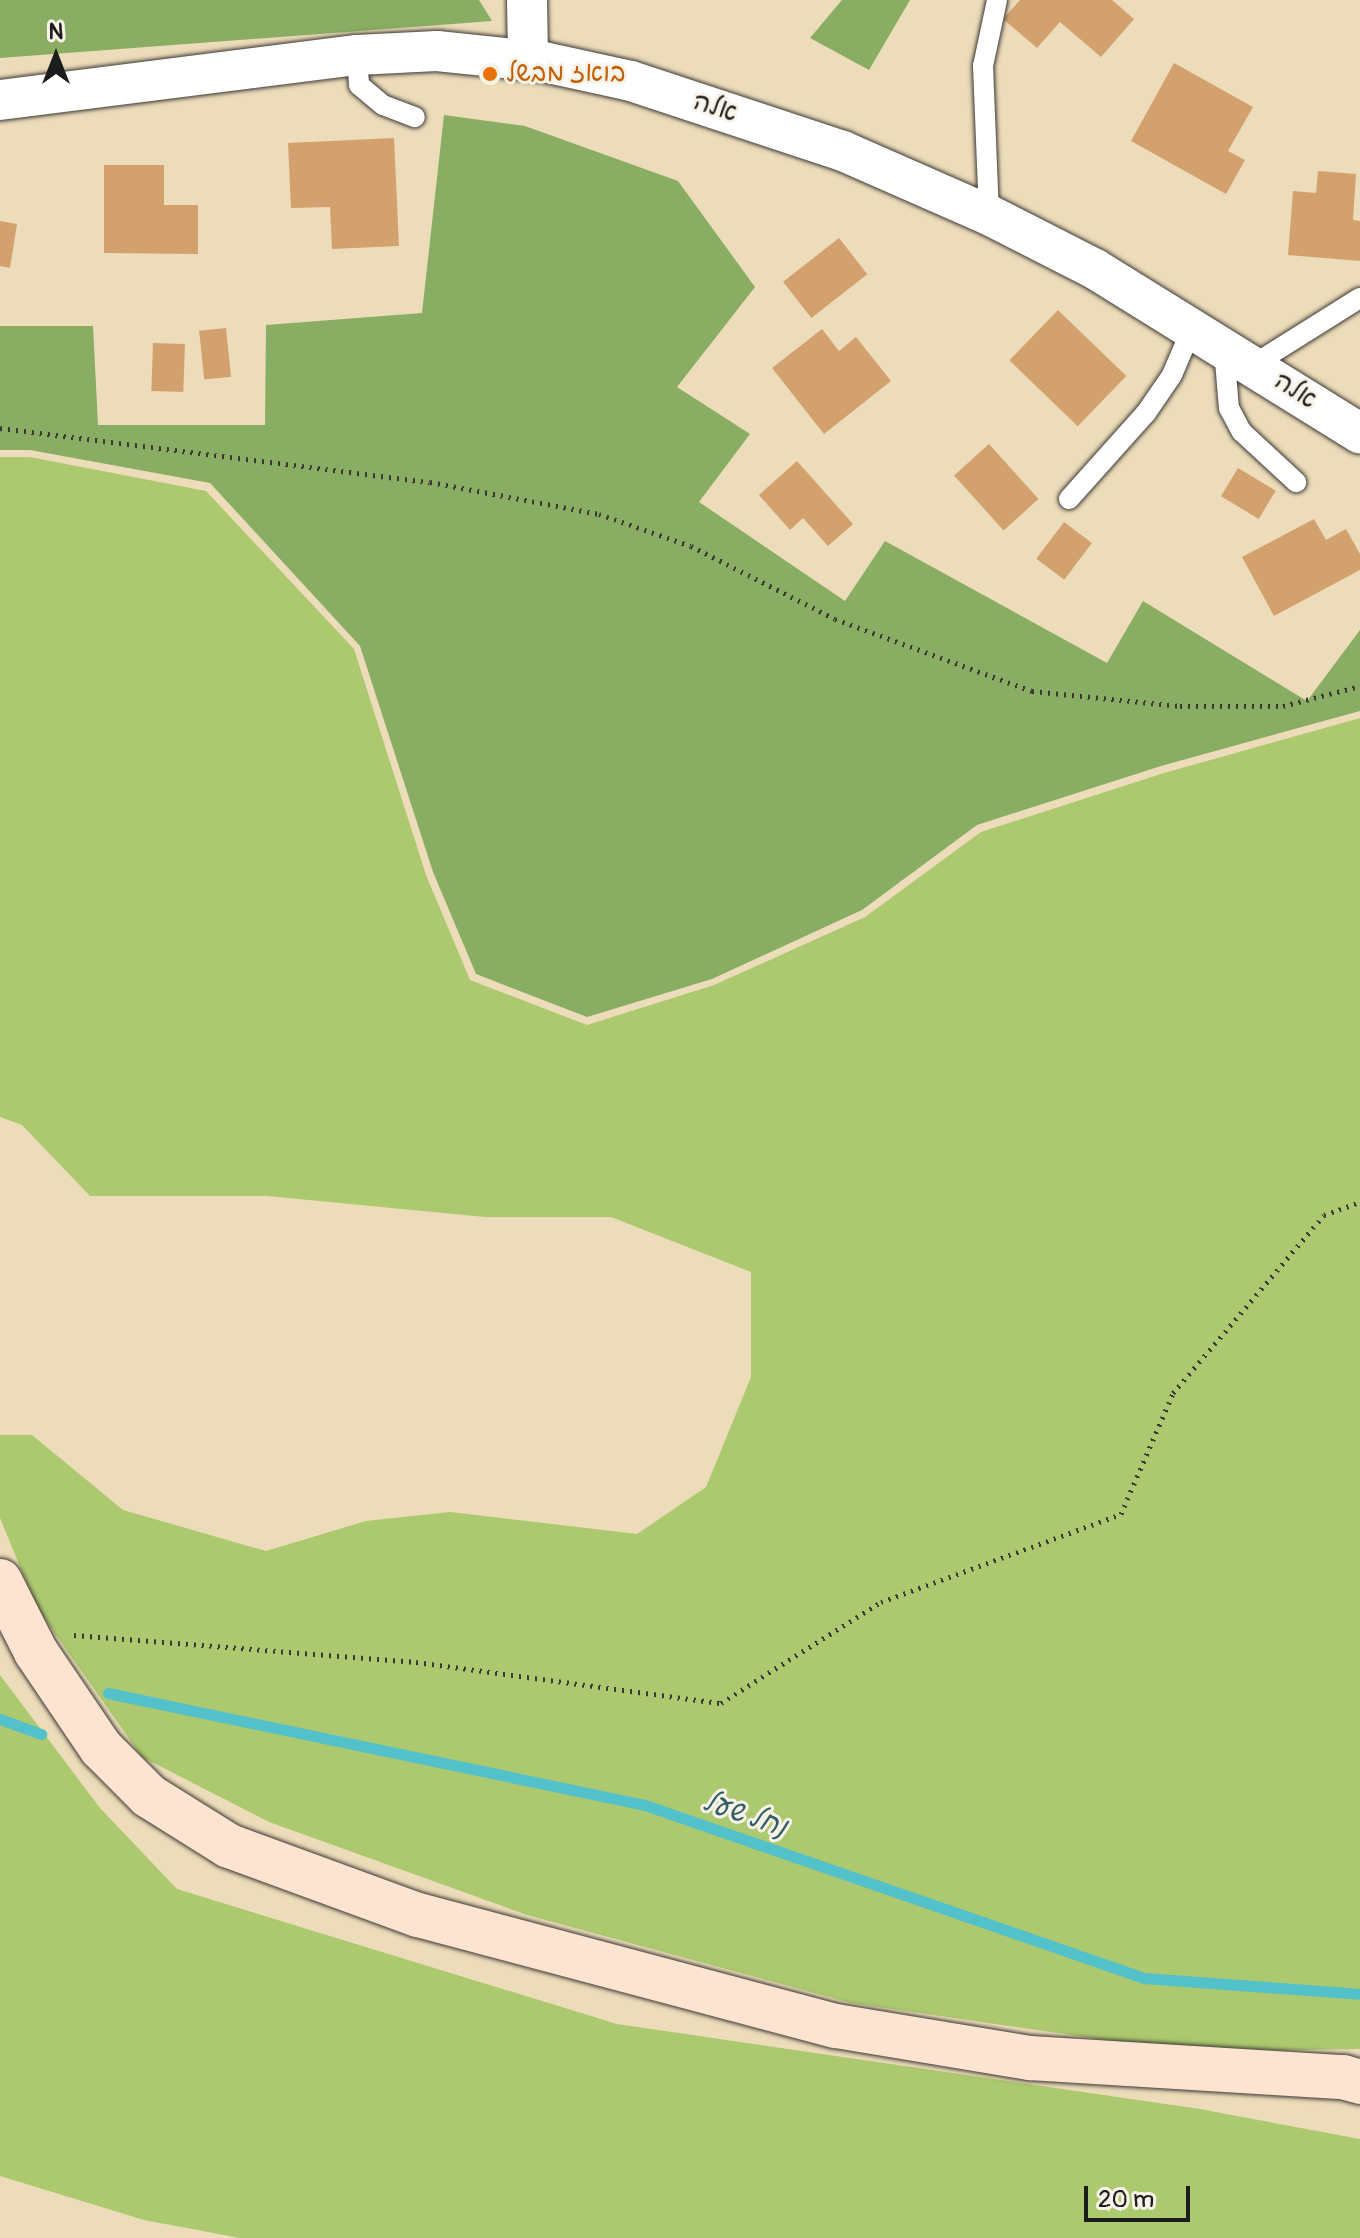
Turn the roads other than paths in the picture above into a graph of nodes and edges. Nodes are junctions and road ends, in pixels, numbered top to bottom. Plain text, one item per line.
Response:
1 (527, 0) edge
2 (997, 0) edge
3 (357, 55) junction
4 (528, 60) junction
5 (0, 100) edge
6 (415, 117) dead end
7 (989, 215) junction
8 (1360, 298) edge
9 (1223, 346) junction
10 (1360, 433) edge
11 (1296, 482) dead end
12 (1069, 499) dead end
13 (0, 1581) edge
14 (1360, 2082) edge

1 - 4 street
2 - 7 lane
3 - 4 street, אלה
3 - 5 street, אלה
3 - 6 lane
4 - 7 street, אלה
7 - 9 street, אלה
8 - 9 lane
9 - 10 street, אלה
9 - 11 lane
9 - 12 lane
13 - 14 main road

